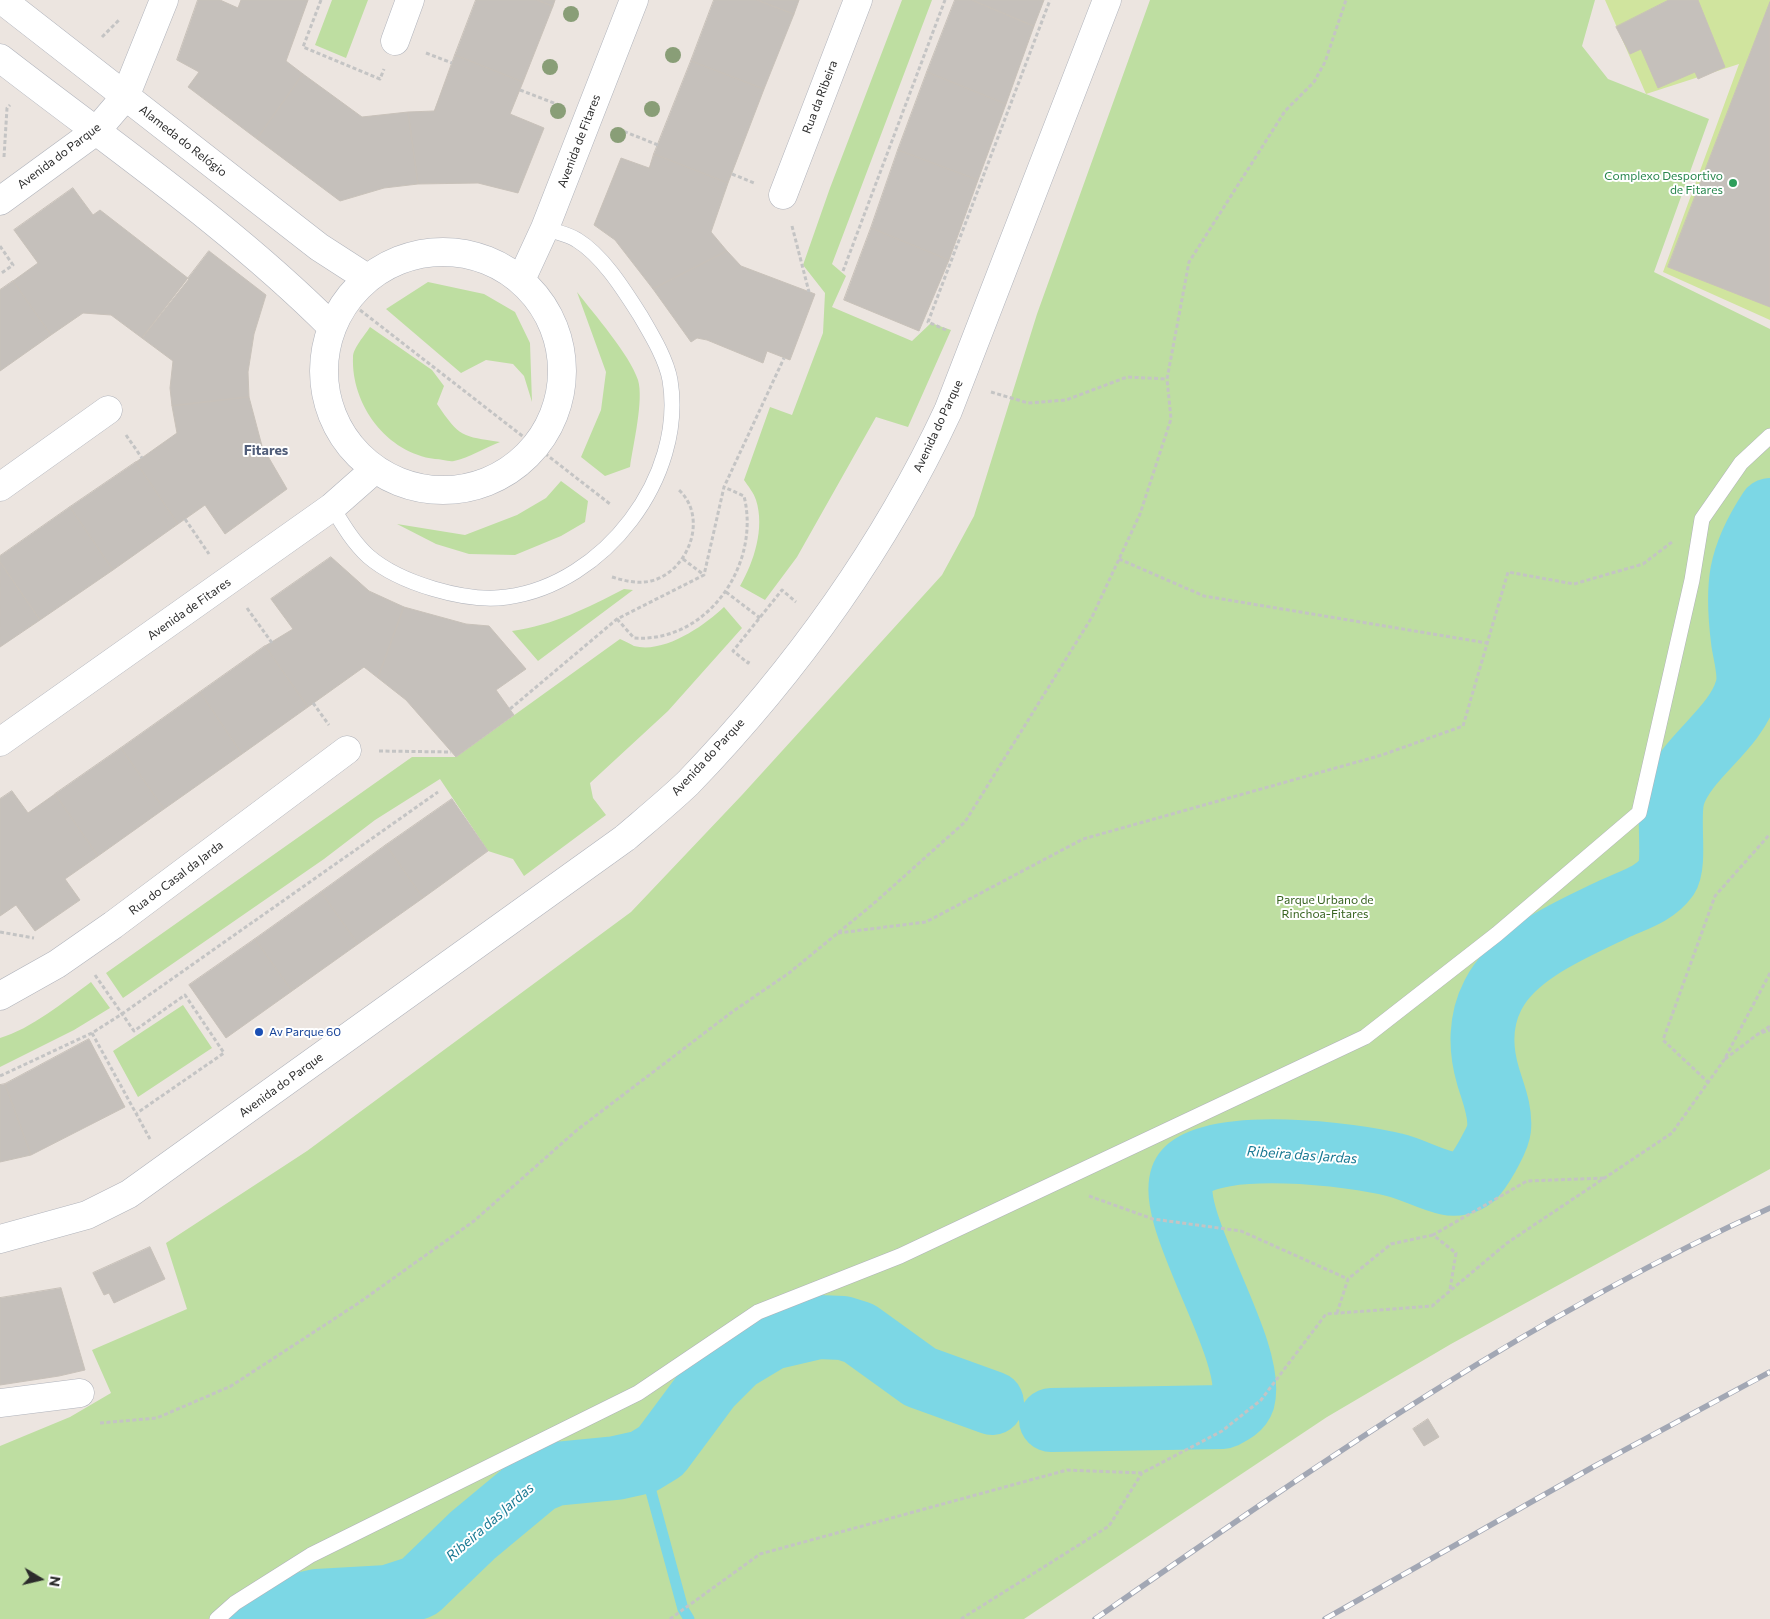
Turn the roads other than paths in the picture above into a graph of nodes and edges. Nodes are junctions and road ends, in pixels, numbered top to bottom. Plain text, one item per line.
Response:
1 (2, 0) edge
2 (164, 0) edge
3 (410, 0) edge
4 (634, 0) edge
5 (858, 0) edge
6 (1107, 0) edge
7 (395, 41) dead end
8 (0, 58) edge
9 (126, 96) junction
10 (96, 131) junction
11 (783, 195) dead end
12 (0, 201) edge
13 (545, 228) junction
14 (367, 278) junction
15 (521, 280) junction
16 (332, 327) junction
17 (108, 410) dead end
18 (1770, 436) edge
19 (374, 470) junction
20 (0, 487) edge
21 (332, 508) junction
22 (0, 742) edge
23 (347, 750) dead end
24 (0, 996) edge
25 (0, 1239) edge
26 (80, 1393) dead end
27 (0, 1403) edge
28 (217, 1619) edge

1 - 9 street, Alameda do Relógio
2 - 9 street, Avenida do Parque
3 - 7 street
4 - 13 street, Avenida de Fitares
5 - 11 street, Rua da Ribeira
6 - 25 street, Avenida do Parque
8 - 10 street
9 - 10 street, Avenida do Parque
9 - 14 street, Alameda do Relógio
10 - 12 street, Avenida do Parque
10 - 16 street
13 - 15 street, Avenida de Fitares
13 - 21 lane
14 - 15 street
14 - 16 street
15 - 19 street
16 - 19 street
17 - 20 street
18 - 28 lane
19 - 21 street, Avenida de Fitares
21 - 22 street, Avenida de Fitares
23 - 24 street, Rua do Casal da Jarda
26 - 27 street

